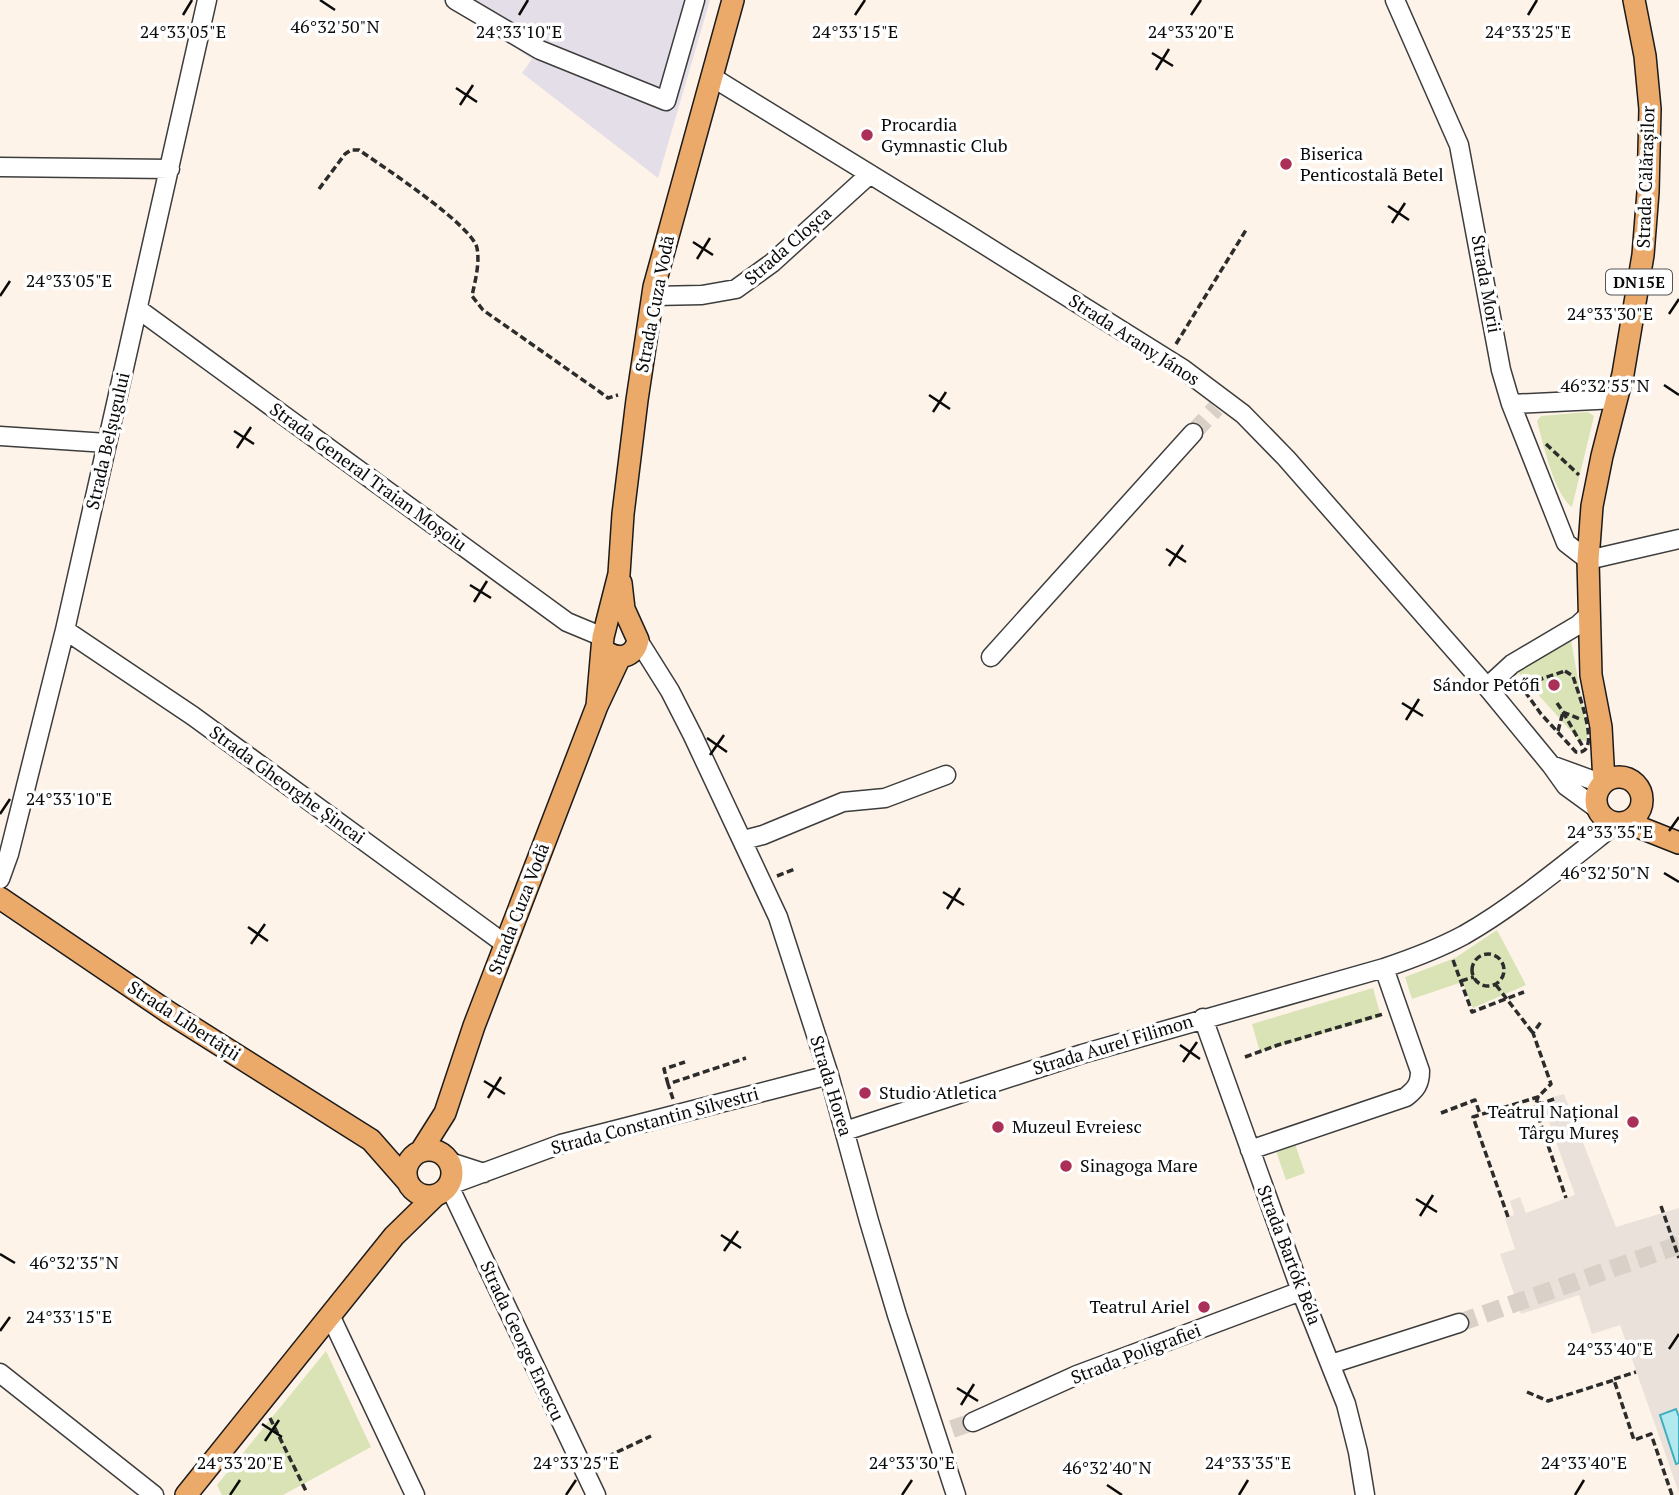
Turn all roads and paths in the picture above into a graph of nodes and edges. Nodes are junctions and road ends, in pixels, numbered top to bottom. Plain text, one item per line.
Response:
1 (207, 0) edge
2 (455, 0) edge
3 (695, 0) edge
4 (733, 0) edge
5 (1395, 0) edge
6 (1634, 0) edge
7 (479, 6) edge
8 (712, 77) junction
9 (0, 167) edge
10 (170, 169) junction
11 (870, 174) junction
12 (319, 189) dead end
13 (1246, 230) dead end
14 (653, 296) junction
15 (138, 309) junction
16 (1175, 346) dead end
17 (618, 395) dead end
18 (1618, 399) junction
19 (1511, 404) junction
20 (1193, 433) tunnel mouth
21 (0, 436) edge
22 (1540, 438) dead end
23 (107, 443) junction
24 (1584, 466) dead end
25 (1679, 539) edge
26 (1588, 560) junction
27 (619, 574) junction
28 (1588, 615) junction
29 (65, 630) junction
30 (603, 637) junction
31 (631, 645) junction
32 (991, 657) dead end
33 (1487, 687) junction
34 (1557, 703) dead end
35 (597, 706) junction
36 (1563, 712) junction
37 (1594, 726) junction
38 (1558, 733) junction
39 (1585, 751) junction
40 (1551, 765) junction
41 (946, 775) dead end
42 (1630, 780) junction
43 (1603, 783) junction
44 (1642, 803) junction
45 (1611, 817) junction
46 (744, 840) junction
47 (1675, 842) edge
48 (795, 869) dead end
49 (0, 879) edge
50 (772, 879) dead end
51 (0, 898) edge
52 (505, 944) junction
53 (1479, 945) dead end
54 (1481, 956) junction
55 (1452, 957) dead end
56 (1507, 958) dead end
57 (1502, 963) junction
58 (1384, 968) junction
59 (1474, 977) junction
60 (1461, 981) junction
61 (1496, 984) junction
62 (1524, 992) dead end
63 (1506, 999) junction
64 (1391, 1012) dead end
65 (1203, 1018) junction
66 (1541, 1022) dead end
67 (1533, 1033) junction
68 (746, 1058) dead end
69 (1245, 1058) dead end
70 (685, 1062) dead end
71 (829, 1075) junction
72 (668, 1084) junction
73 (1538, 1097) junction
74 (1554, 1099) dead end
75 (674, 1102) dead end
76 (444, 1112) junction
77 (1441, 1112) dead end
78 (1480, 1115) junction
79 (845, 1131) junction
80 (371, 1140) junction
81 (1250, 1150) junction
82 (420, 1152) junction
83 (450, 1161) junction
84 (490, 1171) junction
85 (410, 1185) junction
86 (445, 1189) junction
87 (1566, 1198) dead end
88 (1661, 1206) dead end
89 (1508, 1217) dead end
90 (394, 1236) junction
91 (1679, 1258) edge
92 (1301, 1291) junction
93 (330, 1315) junction
94 (1459, 1322) tunnel mouth
95 (1331, 1364) junction
96 (1636, 1372) dead end
97 (0, 1373) edge
98 (1614, 1380) junction
99 (1527, 1392) dead end
100 (271, 1419) dead end
101 (977, 1421) tunnel mouth
102 (1657, 1432) dead end
103 (1651, 1434) junction
104 (651, 1436) dead end
105 (590, 1465) dead end
106 (306, 1491) dead end
107 (189, 1494) edge
108 (154, 1495) edge
109 (415, 1495) edge
110 (596, 1495) edge
111 (956, 1495) edge
112 (1365, 1495) edge
113 (1672, 1495) edge

1 - 10 street, Strada Belșugului
2 - 7 street
3 - 7 street
4 - 8 main road, Strada Cuza Vodă
5 - 19 street, Strada Morii
6 - 18 main road, Strada Călărașilor / DN15E
8 - 11 street, Strada Arany János
8 - 14 main road, Strada Cuza Vodă
9 - 10 street
10 - 15 street, Strada Belșugului
11 - 14 street, Strada Cloșca
11 - 33 street, Strada Arany János
12 - 17 path
13 - 16 path
14 - 27 main road, Strada Cuza Vodă
15 - 23 street, Strada Belșugului
15 - 30 street, Strada General Traian Moșoiu
18 - 19 street
18 - 26 main road, Strada Călărașilor / DN15E
19 - 26 street, Strada Morii
20 - 32 street
21 - 23 street
22 - 24 path
23 - 29 street, Strada Belșugului
25 - 26 street
26 - 28 main road, Strada Călărașilor / DN15E
27 - 30 main road, Strada Cuza Vodă
27 - 31 main road, Strada Cuza Vodă
28 - 33 street
28 - 37 main road, Strada Călărașilor / DN15E
29 - 49 street, Strada Belșugului
29 - 52 street, Strada Gheorghe Șincai
30 - 31 main road
30 - 31 main road
30 - 35 main road, Strada Cuza Vodă
31 - 35 main road, Strada Cuza Vodă
31 - 46 street, Strada Horea
33 - 40 street, Strada Arany János
34 - 36 path
35 - 52 main road, Strada Cuza Vodă
36 - 37 path
36 - 38 path
36 - 39 path
37 - 38 path
37 - 39 path
37 - 42 main road, Strada Călărașilor / DN15E
37 - 43 main road, Strada Călărașilor / DN15E
38 - 39 path
40 - 43 street
40 - 45 street, Strada Arany János
41 - 46 street
42 - 43 main road
42 - 44 main road
43 - 45 main road
44 - 45 main road
44 - 47 main road
45 - 47 main road
45 - 58 street, Strada Aurel Filimon
46 - 71 street, Strada Horea
48 - 50 path
51 - 80 main road, Strada Libertății
52 - 76 main road, Strada Cuza Vodă
53 - 54 path
54 - 57 path
54 - 59 path
55 - 60 path
56 - 57 path
57 - 61 path
58 - 65 street, Strada Aurel Filimon
58 - 81 street
59 - 60 path
59 - 61 path
60 - 63 path
61 - 63 path
62 - 63 path
63 - 67 path
64 - 69 path
65 - 79 street, Strada Aurel Filimon
65 - 81 street, Strada Bartók Béla
66 - 67 path
67 - 73 path
68 - 72 path
70 - 72 path
71 - 79 street, Strada Horea
71 - 84 street, Strada Constantin Silvestri
72 - 75 path
73 - 74 path
73 - 78 path
73 - 87 path
76 - 82 main road, Strada Cuza Vodă
76 - 83 main road, Strada Cuza Vodă
77 - 78 path
78 - 89 path
79 - 111 street, Strada Horea
80 - 82 main road, Strada Libertății
80 - 85 main road, Strada Libertății
81 - 92 street, Strada Bartók Béla
82 - 83 main road
82 - 85 main road
83 - 84 street
83 - 86 main road
84 - 86 street, Strada Constantin Silvestri
85 - 86 main road
85 - 90 main road
86 - 90 main road
86 - 110 street, Strada George Enescu
88 - 91 path
90 - 93 main road
92 - 95 street, Strada Bartók Béla
92 - 101 street, Strada Poligrafiei
93 - 107 main road
93 - 109 street
94 - 95 street
95 - 112 street, Strada Bartók Béla
96 - 98 path
97 - 108 street
98 - 99 path
98 - 103 path
100 - 106 path
102 - 103 path
103 - 113 path
104 - 105 path

